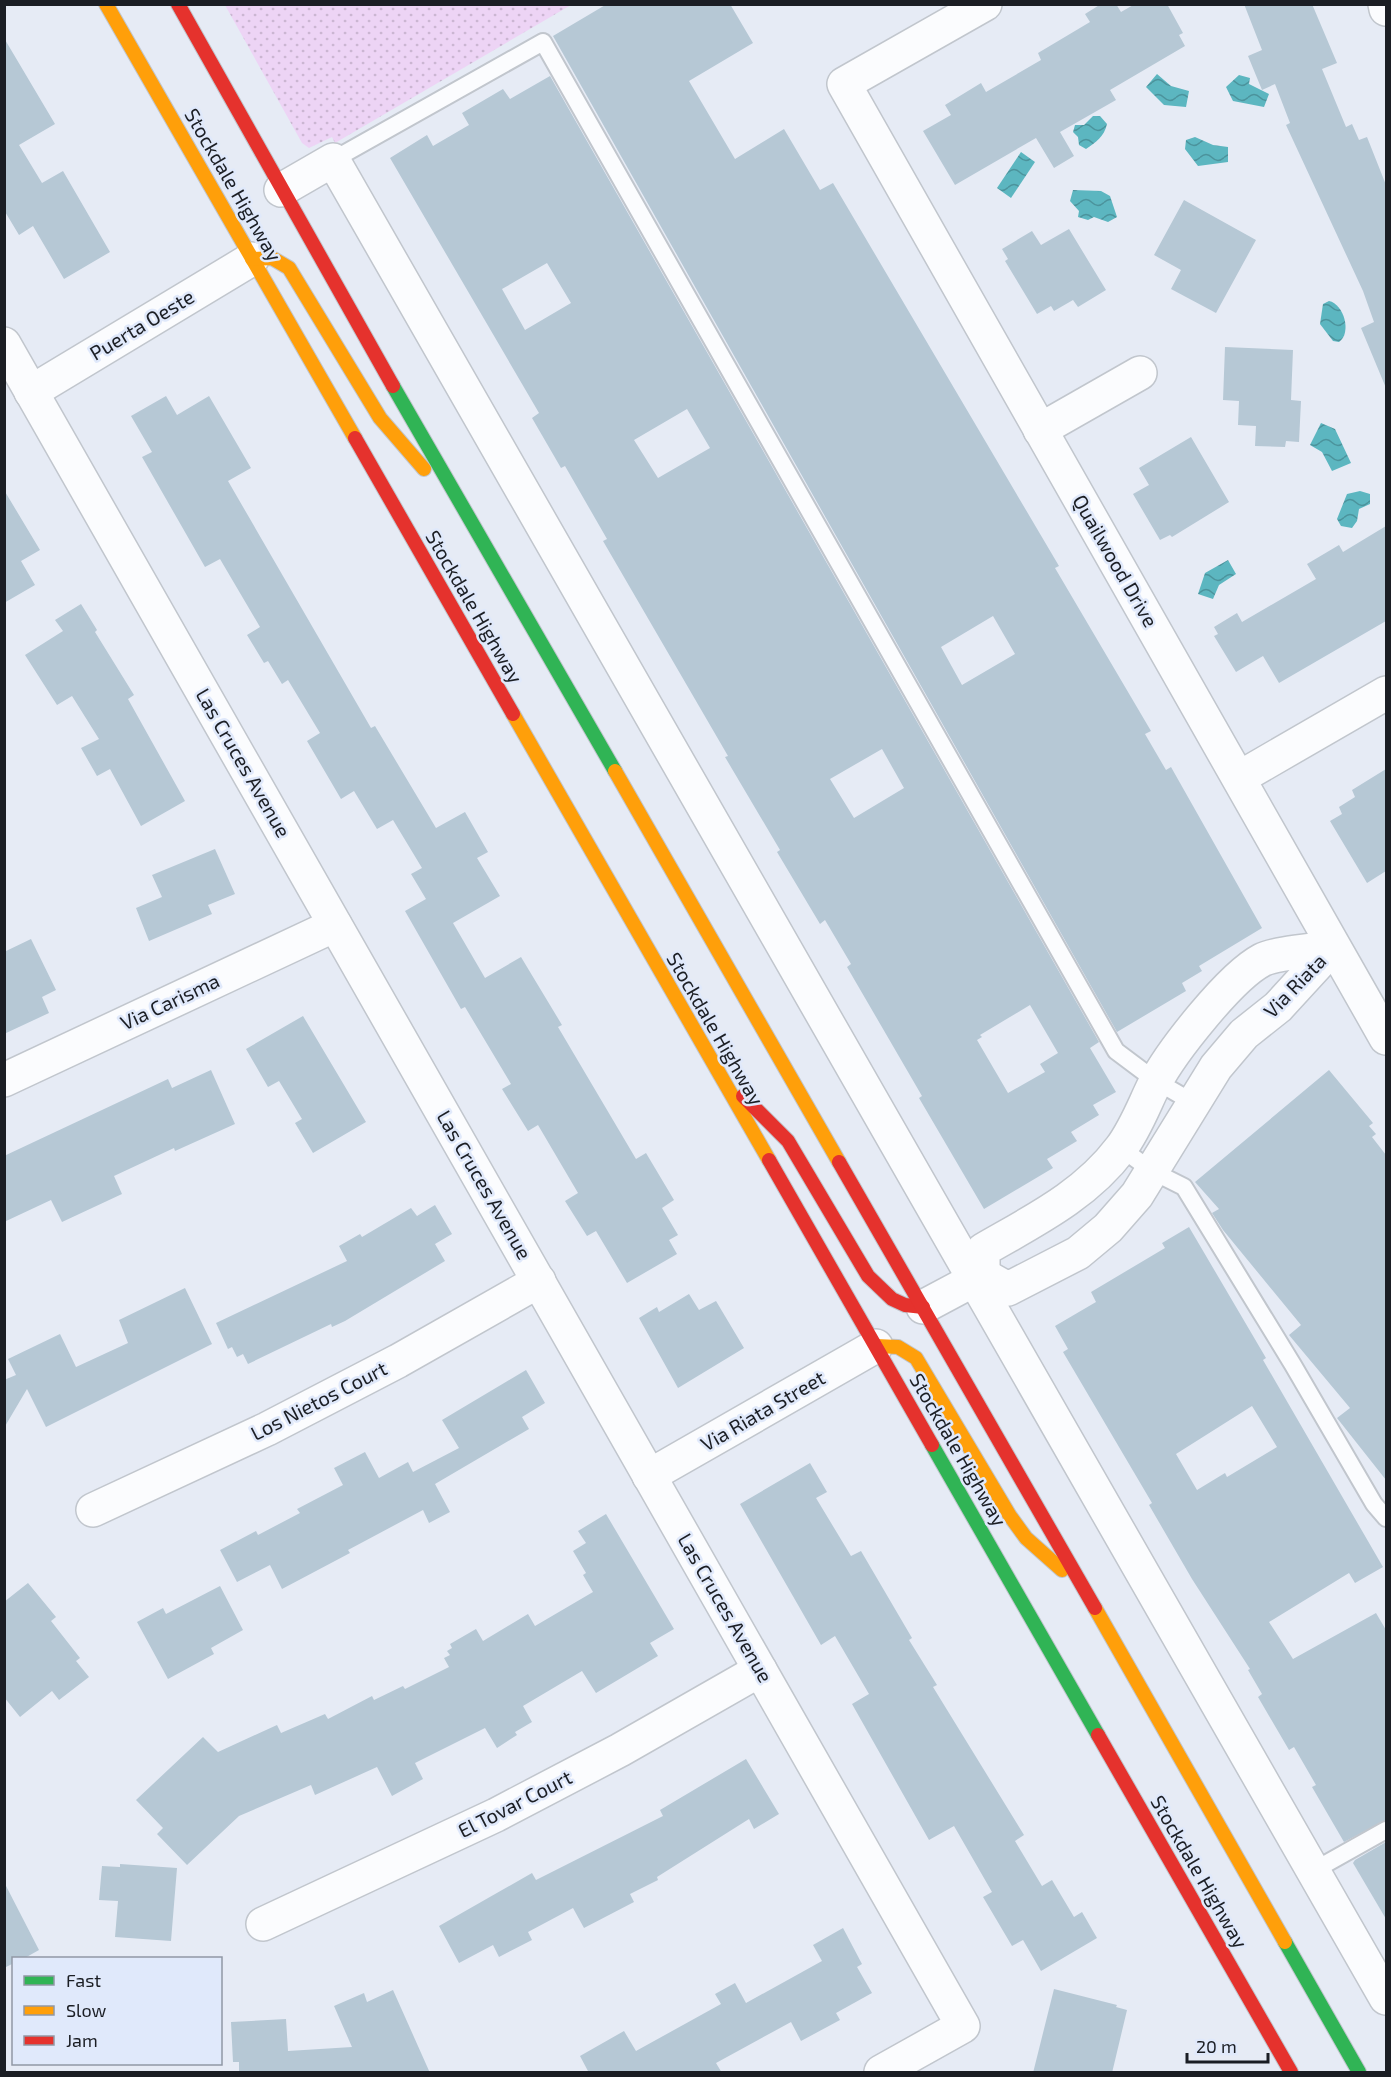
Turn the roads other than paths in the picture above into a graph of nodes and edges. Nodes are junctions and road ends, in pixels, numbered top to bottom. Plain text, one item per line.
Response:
1 (106, 4) edge
2 (178, 4) edge
3 (985, 4) edge
4 (1385, 4) edge
5 (1386, 9) edge
6 (333, 160) junction
7 (281, 190) junction
8 (252, 259) junction
9 (4, 344) edge
10 (1140, 373) dead end
11 (32, 392) junction
12 (1040, 430) junction
13 (469, 520) junction
14 (1386, 693) edge
15 (1239, 778) junction
16 (336, 925) junction
17 (1333, 947) junction
18 (1386, 1038) edge
19 (716, 1070) junction
20 (4, 1080) edge
21 (1156, 1081) junction
22 (1194, 1103) junction
23 (1121, 1148) junction
24 (1152, 1171) junction
25 (979, 1277) junction
26 (538, 1281) junction
27 (923, 1307) junction
28 (876, 1346) junction
29 (650, 1476) junction
30 (93, 1510) dead end
31 (1386, 1518) edge
32 (1081, 1587) junction
33 (760, 1670) junction
34 (1386, 1830) edge
35 (1313, 1871) junction
36 (263, 1924) dead end
37 (1386, 1998) edge
38 (881, 2073) edge
39 (1291, 2073) edge
40 (1359, 2073) edge

1 - 8 main road, Stockdale Highway
2 - 7 main road, Stockdale Highway
3 - 12 street, Quailwood Drive
4 - 5 street
6 - 7 street
6 - 21 lane
6 - 25 street
7 - 13 main road, Stockdale Highway
8 - 11 street, Puerta Oeste
8 - 13 main road
8 - 19 main road, Stockdale Highway
9 - 11 street, Las Cruces Avenue
10 - 12 street
11 - 16 street, Las Cruces Avenue
12 - 15 street, Quailwood Drive
13 - 27 main road, Stockdale Highway
14 - 15 street
15 - 17 street, Quailwood Drive
16 - 20 street, Via Carisma
16 - 26 street, Las Cruces Avenue
17 - 18 street, Quailwood Drive
17 - 21 street, Via Riata
17 - 22 street, Via Riata
19 - 27 main road
19 - 28 main road, Stockdale Highway
21 - 22 lane
21 - 23 street, Via Riata
22 - 24 street, Via Riata
23 - 24 lane
23 - 25 street, Via Riata
24 - 25 street, Via Riata
24 - 31 lane
25 - 27 street
25 - 35 street
26 - 29 street, Las Cruces Avenue
26 - 30 street, Los Nietos Court
27 - 32 main road, Stockdale Highway
28 - 29 street, Via Riata Street
28 - 32 main road
28 - 39 main road, Stockdale Highway
29 - 33 street, Las Cruces Avenue
32 - 40 main road, Stockdale Highway
33 - 36 street, El Tovar Court
33 - 38 street, Las Cruces Avenue
34 - 35 lane
35 - 37 street

